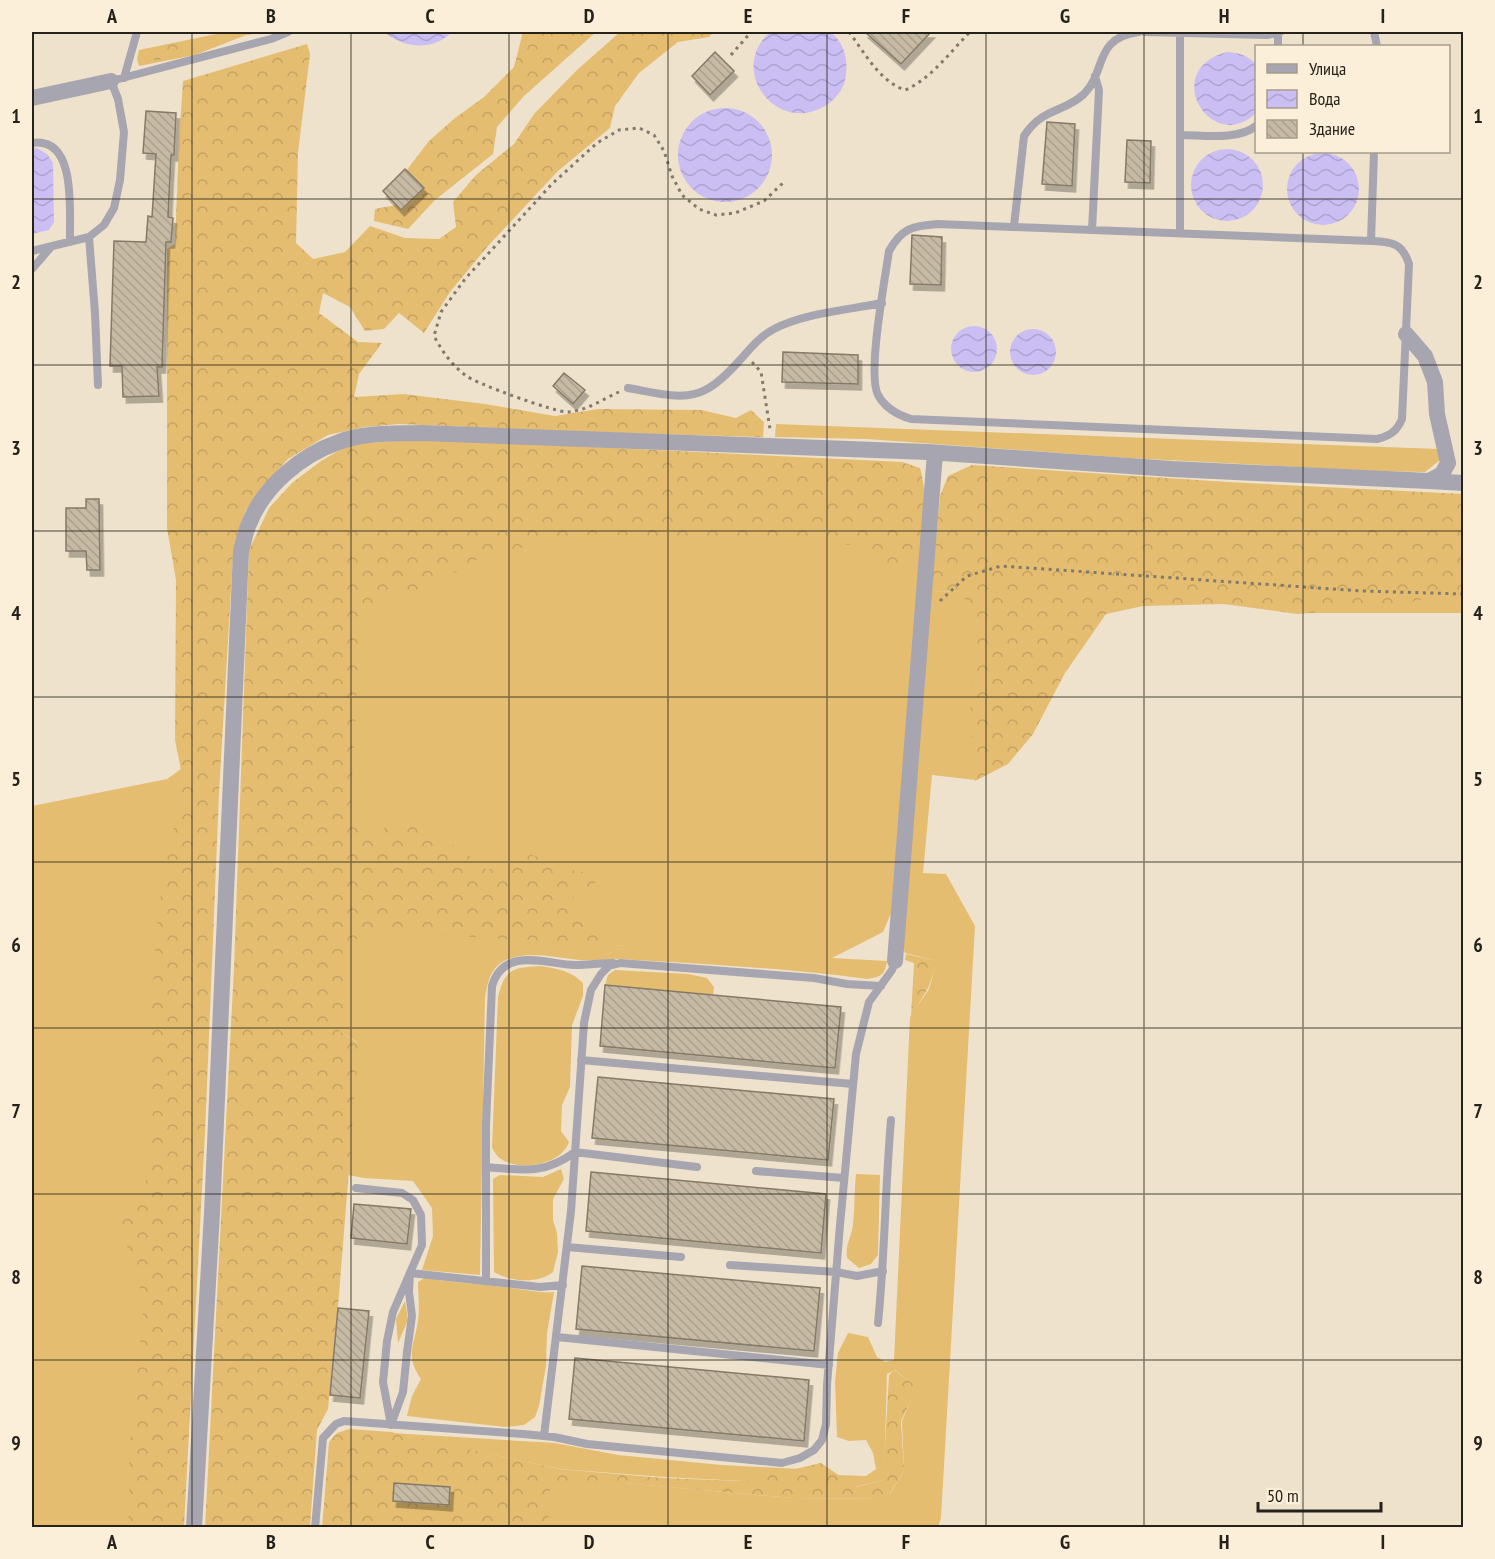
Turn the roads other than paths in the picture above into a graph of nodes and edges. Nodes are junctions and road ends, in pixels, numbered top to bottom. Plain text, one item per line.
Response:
1 (137, 32) edge
2 (288, 32) edge
3 (1139, 32) edge
4 (1145, 32) edge
5 (1180, 32) edge
6 (1279, 32) edge
7 (1095, 76) junction
8 (117, 80) junction
9 (32, 98) edge
10 (1255, 127) edge
11 (1180, 135) junction
12 (32, 143) edge
13 (1374, 153) edge
14 (1014, 226) junction
15 (1092, 230) junction
16 (1180, 233) junction
17 (89, 237) junction
18 (70, 242) junction
19 (1371, 242) junction
20 (51, 247) junction
21 (32, 251) edge
22 (32, 269) edge
23 (882, 303) junction
24 (1406, 334) junction
25 (98, 385) dead end
26 (628, 388) road end
27 (935, 453) junction
28 (1430, 481) junction
29 (1464, 483) edge
30 (895, 961) joint
31 (620, 963) junction
32 (880, 987) junction
33 (581, 1060) junction
34 (853, 1084) junction
35 (891, 1120) dead end
36 (575, 1152) junction
37 (486, 1167) junction
38 (697, 1167) dead end
39 (756, 1172) dead end
40 (844, 1178) junction
41 (356, 1188) dead end
42 (567, 1247) junction
43 (681, 1257) dead end
44 (730, 1265) dead end
45 (883, 1271) junction
46 (836, 1272) junction
47 (410, 1273) junction
48 (486, 1281) junction
49 (563, 1285) junction
50 (878, 1323) dead end
51 (557, 1337) junction
52 (829, 1365) junction
53 (391, 1425) junction
54 (544, 1436) junction
55 (194, 1527) edge
56 (315, 1527) edge

1 - 8 lane
2 - 8 lane
3 - 7 lane
4 - 5 lane
5 - 6 lane
5 - 11 lane
7 - 14 lane
7 - 15 lane
8 - 9 street
8 - 17 lane
10 - 11 lane
11 - 16 lane
12 - 18 lane
13 - 19 lane
14 - 15 lane
14 - 23 lane
15 - 16 lane
16 - 19 lane
17 - 18 lane
17 - 25 lane
18 - 20 lane
19 - 24 lane
20 - 21 lane
20 - 22 lane
23 - 24 lane
23 - 26 lane
24 - 28 street
27 - 28 street
27 - 30 street
27 - 55 street
28 - 29 street
30 - 32 lane
31 - 32 lane
31 - 33 lane
31 - 37 lane
32 - 34 lane
33 - 34 lane
33 - 36 lane
34 - 40 lane
35 - 45 lane
36 - 37 lane
36 - 38 lane
36 - 42 lane
37 - 48 lane
39 - 40 lane
40 - 46 lane
41 - 47 lane
42 - 43 lane
42 - 49 lane
44 - 46 lane
45 - 46 lane
45 - 50 lane
46 - 52 lane
47 - 48 lane
47 - 53 lane
47 - 53 lane
48 - 49 lane
49 - 51 lane
51 - 52 lane
51 - 54 lane
52 - 54 lane
53 - 54 lane
53 - 56 lane

